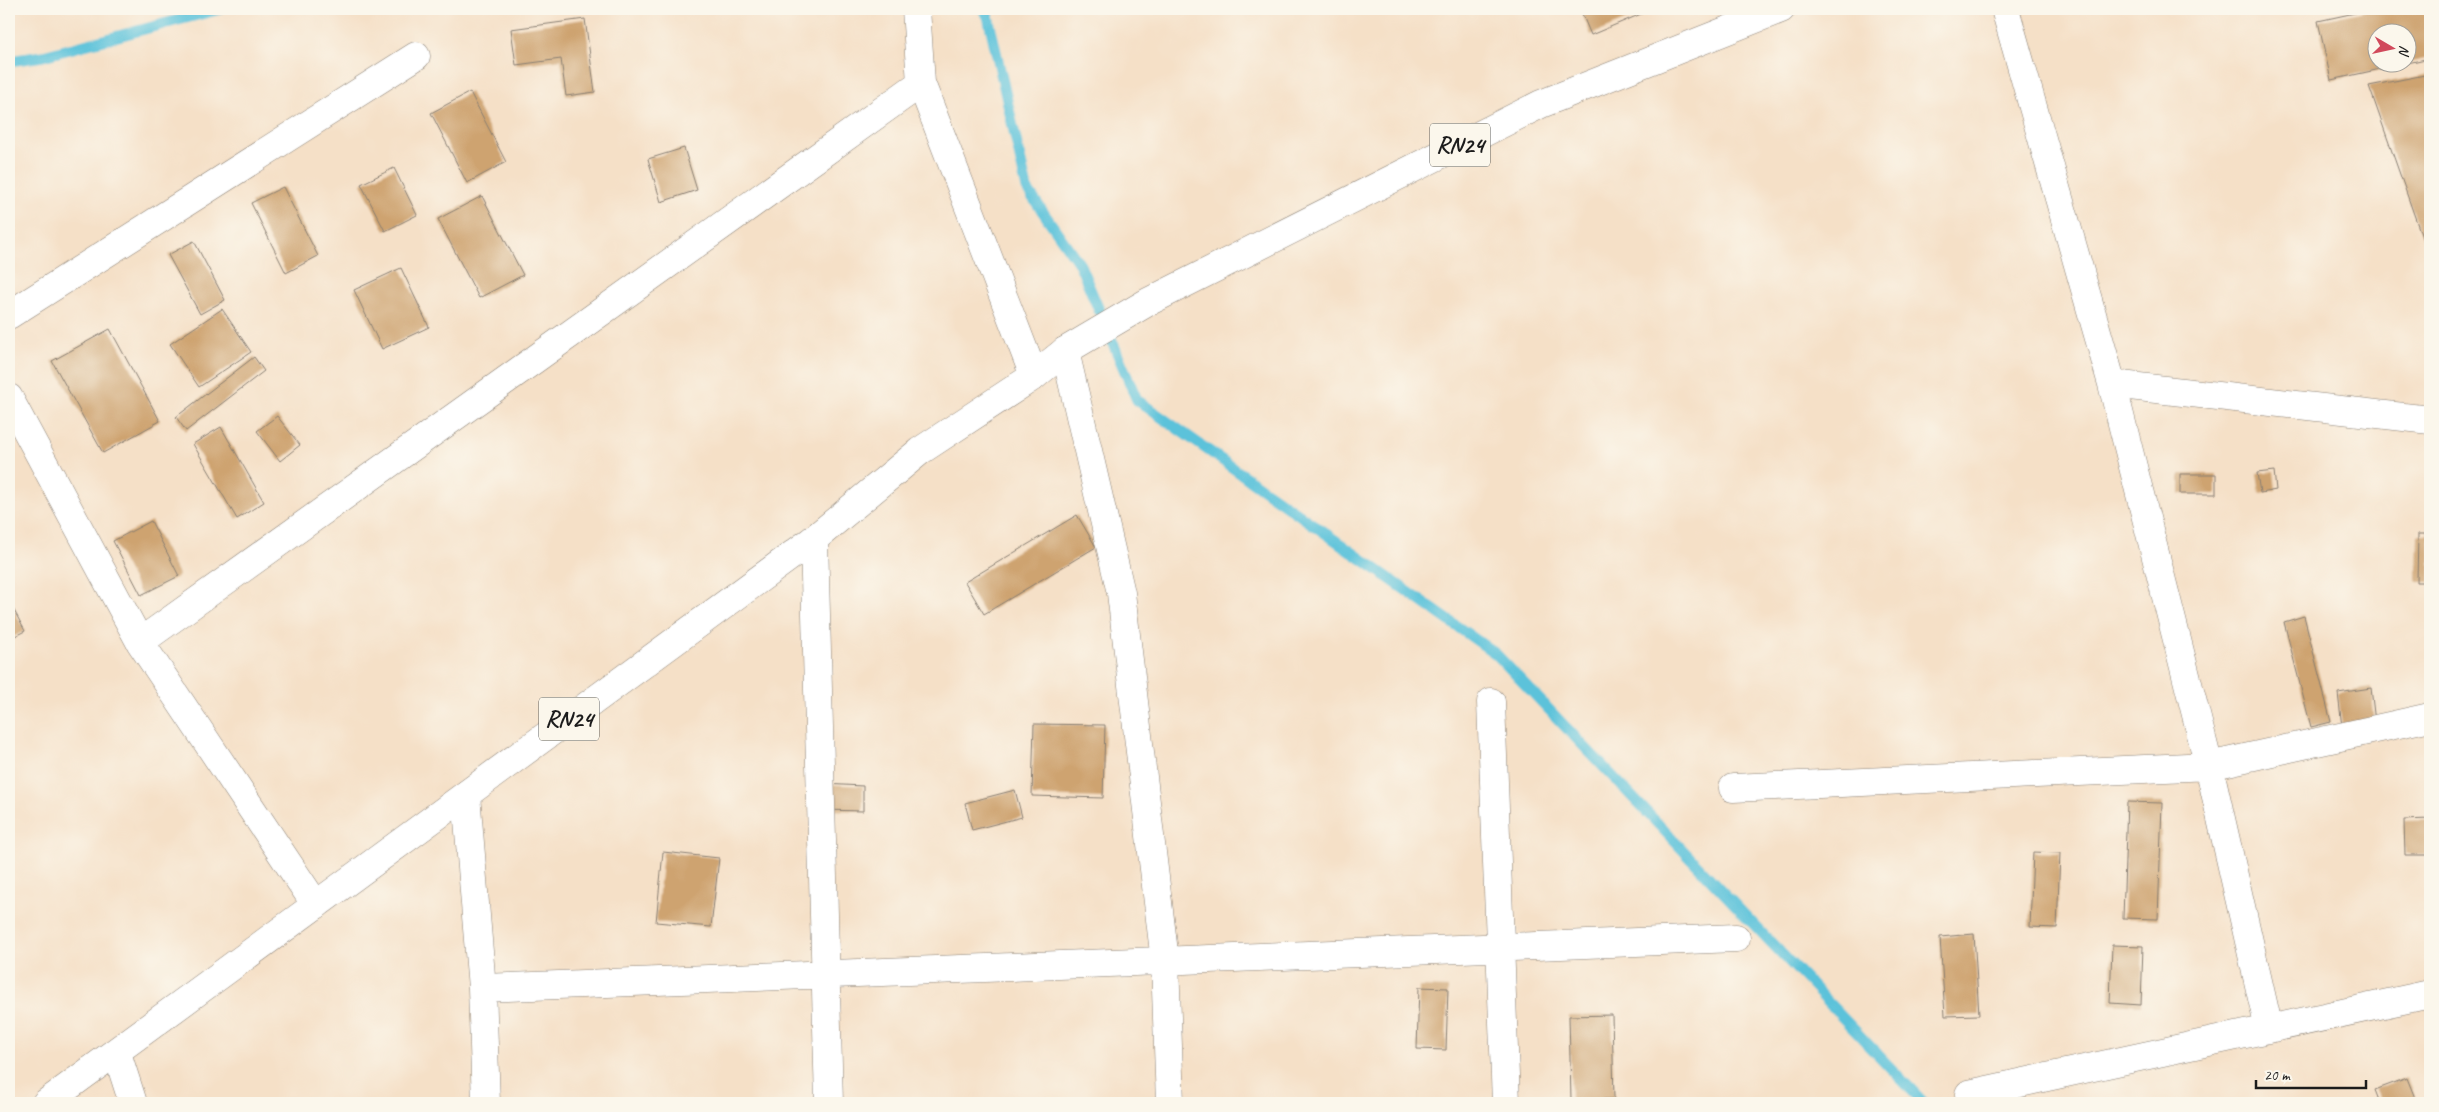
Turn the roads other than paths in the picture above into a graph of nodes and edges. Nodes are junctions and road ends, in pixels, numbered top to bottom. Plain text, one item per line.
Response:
1 (916, 9) edge
2 (1781, 9) edge
3 (2005, 9) edge
4 (416, 56) dead end
5 (921, 84) junction
6 (9, 315) edge
7 (1065, 351) junction
8 (1034, 376) junction
9 (2112, 384) junction
10 (9, 398) edge
11 (2430, 420) edge
12 (814, 538) junction
13 (140, 642) junction
14 (1491, 702) dead end
15 (2430, 717) edge
16 (2209, 766) junction
17 (1733, 788) dead end
18 (466, 795) junction
19 (316, 905) junction
20 (1736, 938) dead end
21 (1500, 947) junction
22 (1165, 961) junction
23 (825, 974) junction
24 (482, 988) junction
25 (2430, 994) edge
26 (2269, 1029) junction
27 (117, 1053) junction
28 (1969, 1094) dead end
29 (46, 1103) edge
30 (133, 1103) edge
31 (486, 1103) edge
32 (829, 1103) edge
33 (1170, 1103) edge
34 (1506, 1103) edge

1 - 5 street
2 - 7 street, RN24
3 - 9 street
4 - 6 street
5 - 8 street
5 - 13 street
7 - 8 street, RN24
7 - 22 street
8 - 12 street, RN24
9 - 11 street
9 - 16 street
10 - 13 street
12 - 18 street, RN24
12 - 23 street
13 - 19 street
14 - 21 street
15 - 16 street
16 - 17 street
16 - 26 street
18 - 19 street, RN24
18 - 24 street
19 - 27 street, RN24
20 - 21 street
21 - 22 street
21 - 34 street
22 - 23 street
22 - 33 street
23 - 24 street
23 - 32 street
24 - 31 street
25 - 26 street
26 - 28 street
27 - 29 street, RN24
27 - 30 street

